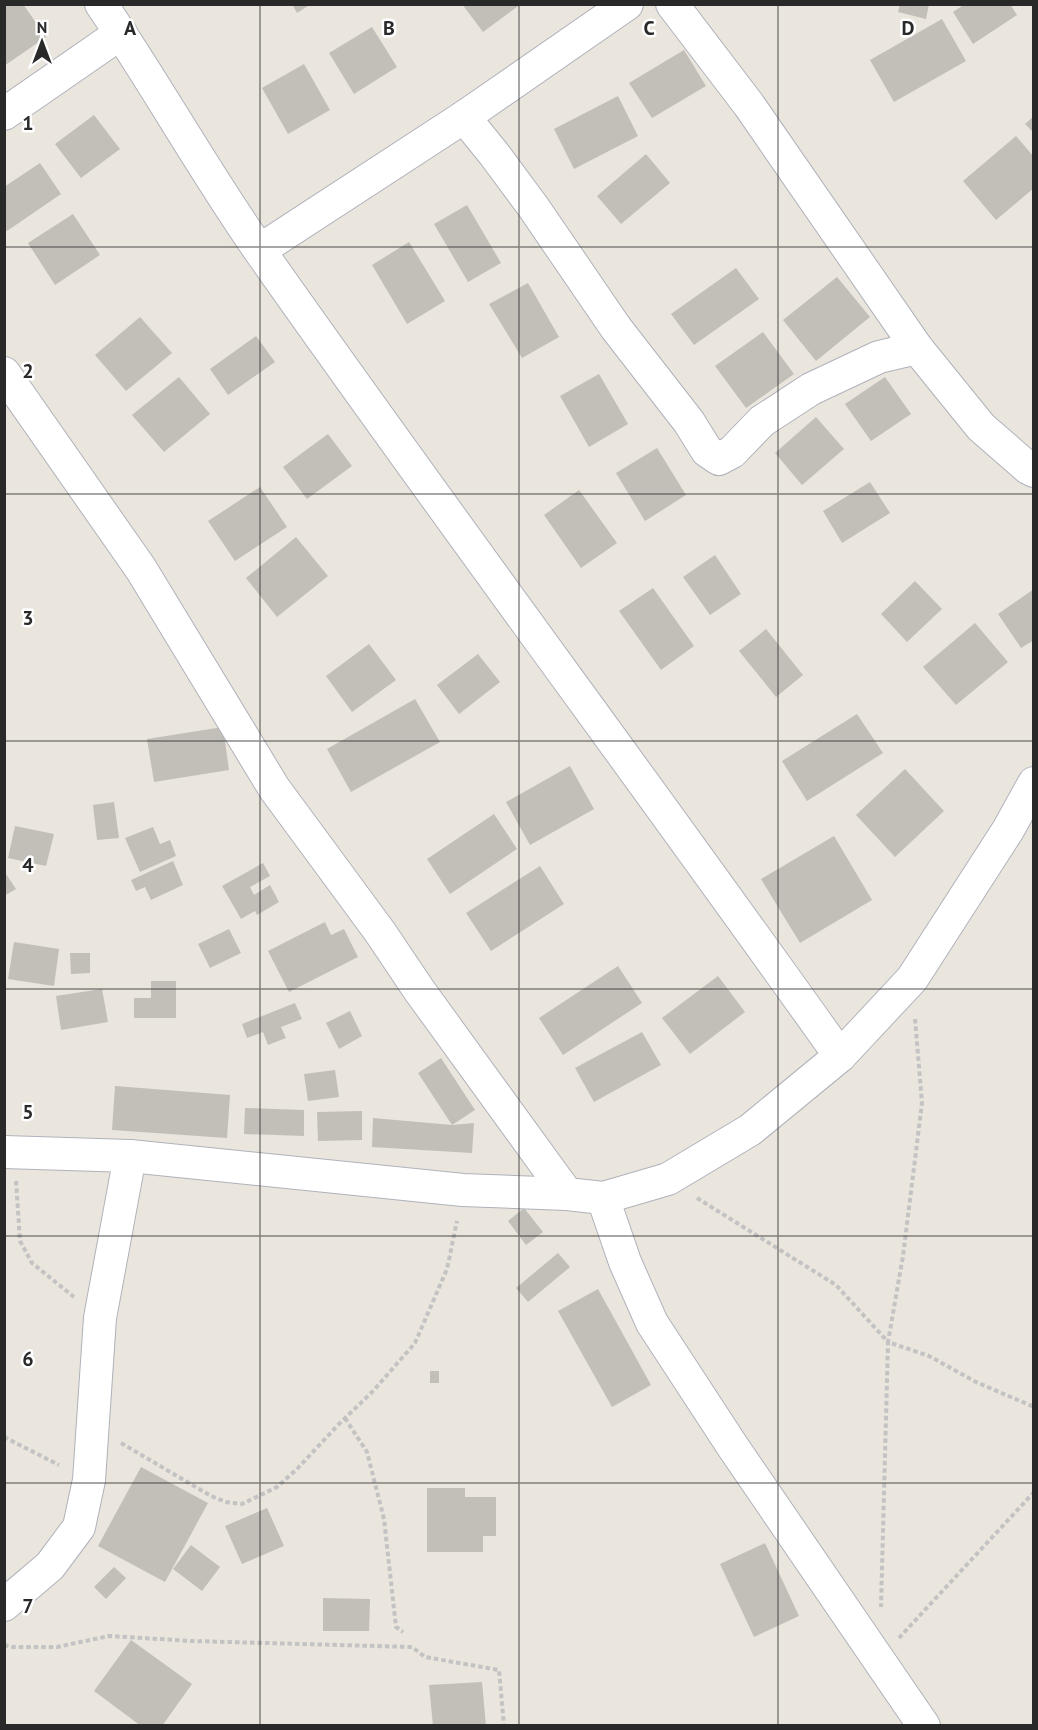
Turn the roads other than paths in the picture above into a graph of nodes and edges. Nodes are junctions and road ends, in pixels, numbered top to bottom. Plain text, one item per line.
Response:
1 (100, 4) edge
2 (627, 4) edge
3 (672, 4) edge
4 (121, 33) junction
5 (4, 114) edge
6 (464, 117) junction
7 (260, 250) junction
8 (917, 348) junction
9 (4, 373) edge
10 (1034, 471) edge
11 (1034, 783) edge
12 (840, 1056) junction
13 (9, 1152) edge
14 (130, 1156) junction
15 (567, 1194) junction
16 (603, 1198) junction
17 (4, 1605) edge
18 (924, 1725) edge

1 - 4 street
2 - 6 street
3 - 8 street
4 - 5 street
4 - 7 street
6 - 7 street
6 - 8 street
7 - 12 street
8 - 10 street
9 - 15 street
11 - 12 street
12 - 16 street
13 - 14 street
14 - 15 street
14 - 17 street
15 - 16 street
16 - 18 street

